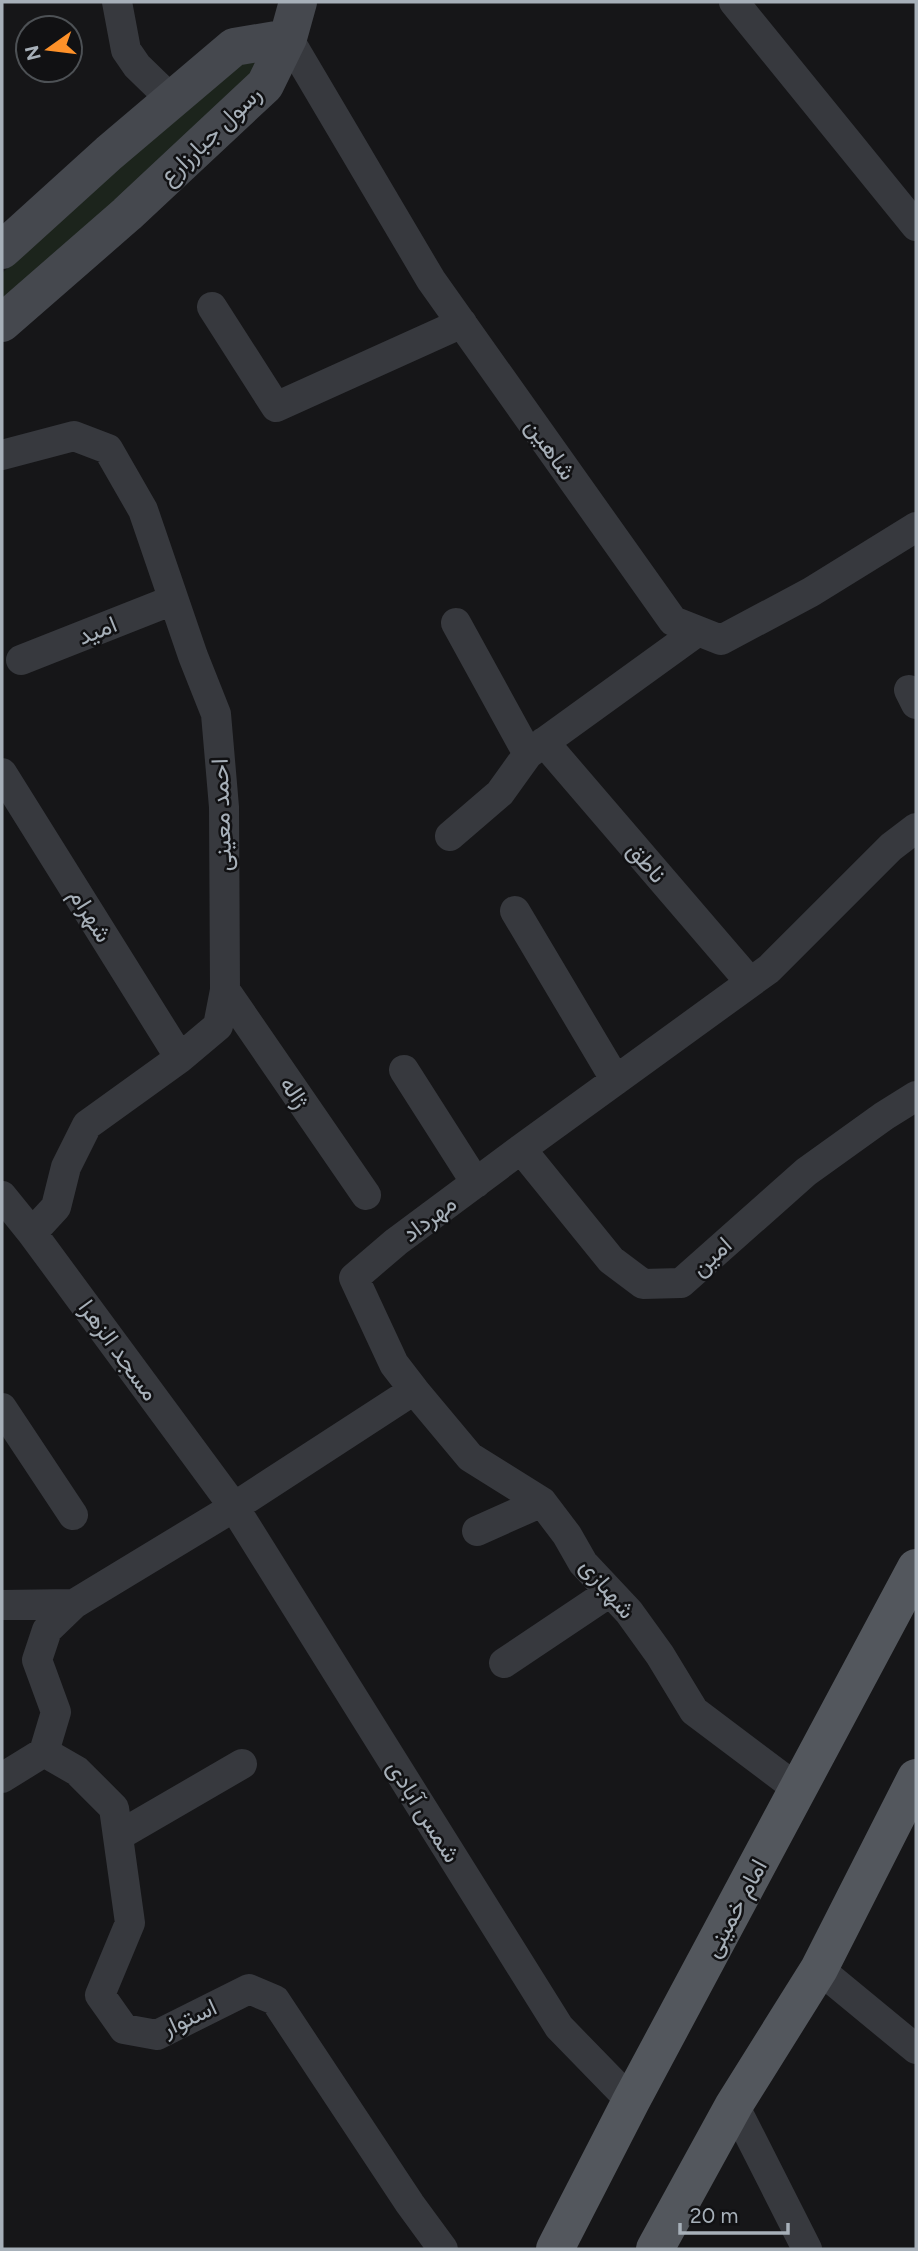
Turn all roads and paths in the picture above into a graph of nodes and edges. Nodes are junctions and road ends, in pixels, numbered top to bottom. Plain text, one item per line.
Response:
1 (117, 2) edge
2 (298, 2) edge
3 (734, 2) edge
4 (288, 38) junction
5 (173, 101) junction
6 (916, 226) edge
7 (2, 249) edge
8 (212, 307) dead end
9 (2, 323) edge
10 (462, 323) junction
11 (2, 455) edge
12 (916, 527) edge
13 (173, 600) junction
14 (456, 623) dead end
15 (698, 631) junction
16 (21, 660) dead end
17 (536, 748) junction
18 (2, 773) edge
19 (916, 828) edge
20 (450, 836) dead end
21 (515, 911) dead end
22 (750, 982) junction
23 (225, 989) junction
24 (180, 1058) junction
25 (404, 1070) dead end
26 (615, 1079) junction
27 (916, 1096) edge
28 (521, 1149) junction
29 (477, 1183) junction
30 (366, 1195) dead end
31 (2, 1196) edge
32 (32, 1233) junction
33 (414, 1390) junction
34 (2, 1408) edge
35 (542, 1502) junction
36 (234, 1507) junction
37 (73, 1515) dead end
38 (477, 1531) dead end
39 (916, 1568) edge
40 (610, 1592) junction
41 (74, 1604) junction
42 (2, 1605) edge
43 (504, 1663) dead end
44 (44, 1752) junction
45 (242, 1763) dead end
46 (2, 1778) edge
47 (916, 1778) edge
48 (799, 1790) junction
49 (118, 1836) junction
50 (819, 1969) junction
51 (916, 2049) edge
52 (631, 2101) junction
53 (734, 2105) junction
54 (443, 2249) edge
55 (555, 2249) edge
56 (655, 2249) edge
57 (807, 2249) edge

1 - 5 street
2 - 4 street
3 - 6 street
4 - 5 street, رسول جبارزارع
4 - 9 street, رسول جبارزارع
4 - 10 street, شاهین
5 - 7 street, رسول جبارزارع
8 - 10 street
10 - 15 street, شاهین
11 - 13 street, احمد معینی
12 - 15 street, شاهین
13 - 16 street, امید
13 - 23 street, احمد معینی
14 - 17 street, ناطق
15 - 17 street
17 - 20 street
17 - 22 street, ناطق
18 - 24 street, شهرام
19 - 22 street, مهرداد
21 - 26 street
22 - 26 street, مهرداد
23 - 24 street, احمد معینی
23 - 30 street, ژاله
24 - 32 street, احمد معینی
25 - 29 street
26 - 28 street, مهرداد
27 - 28 street, امین
28 - 29 street, مهرداد
29 - 33 street, مهرداد
31 - 32 street, مسجد الزهرا
32 - 36 street, مسجد الزهرا
33 - 35 street, شهبازی
33 - 36 street
34 - 37 street
35 - 38 street
35 - 40 street, شهبازی
36 - 41 street
36 - 52 street, شمس آبادی
39 - 48 main road, امام خمینی
40 - 43 street
40 - 48 street, شهبازی
41 - 42 street
41 - 44 street
44 - 46 street
44 - 49 street, استوار
45 - 49 street
47 - 50 main road
48 - 52 main road, امام خمینی
49 - 54 street, استوار
50 - 51 street
50 - 53 main road
52 - 55 main road, امام خمینی
53 - 56 main road
53 - 57 street

